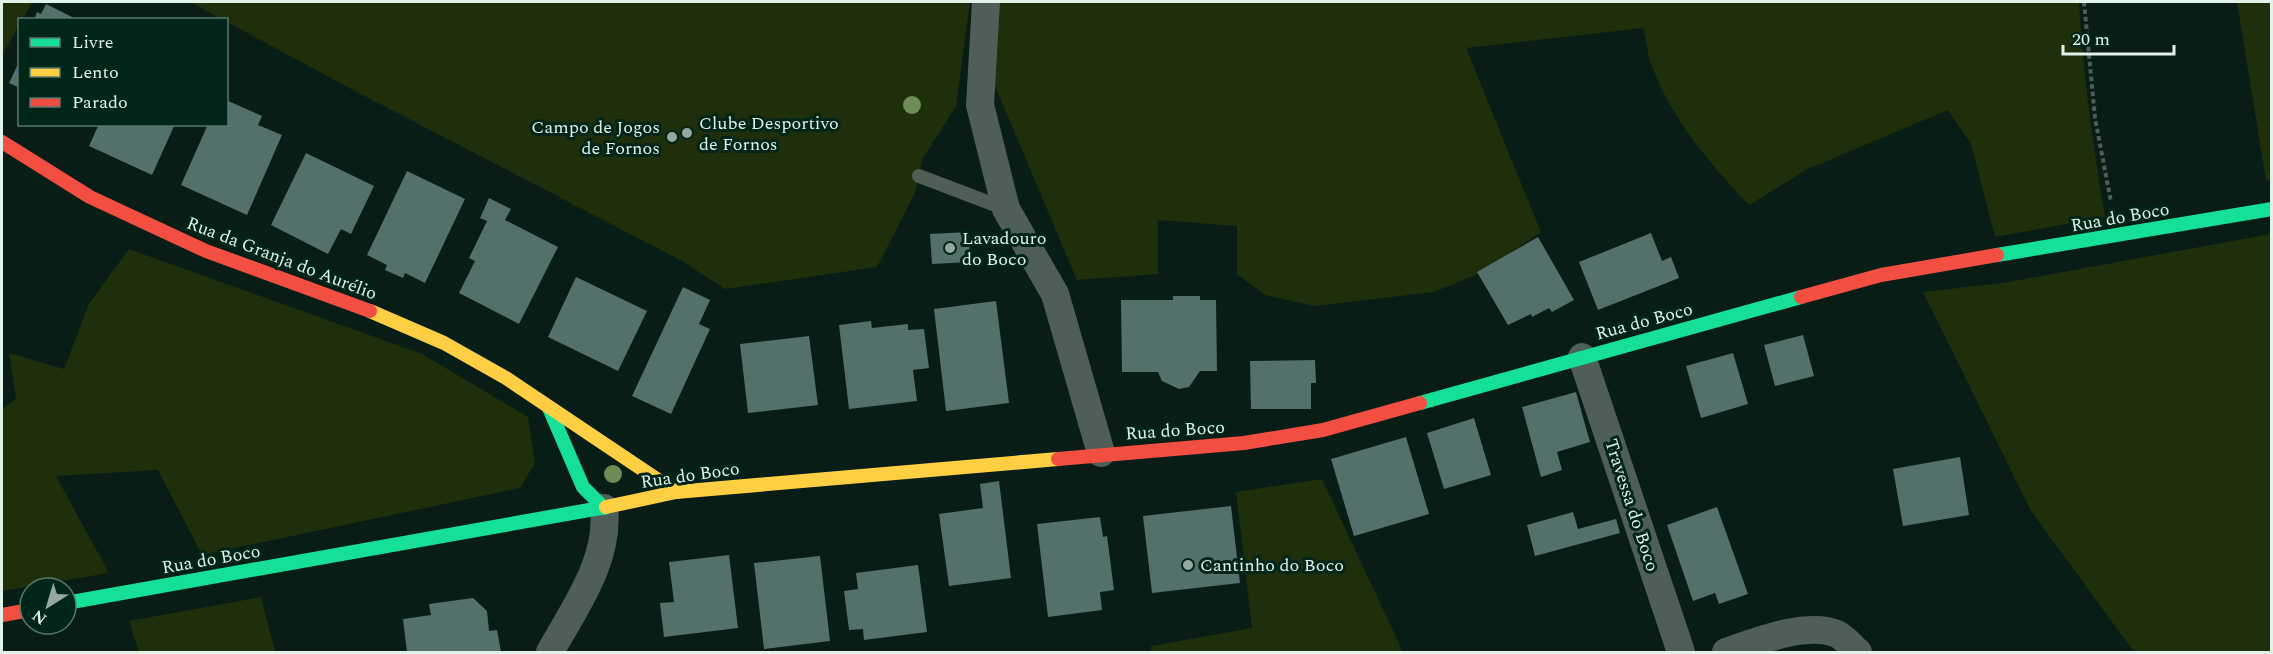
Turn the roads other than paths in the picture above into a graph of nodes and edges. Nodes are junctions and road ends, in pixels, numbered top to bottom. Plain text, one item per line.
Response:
1 (986, 2) edge
2 (2, 142) edge
3 (919, 176) dead end
4 (1006, 209) junction
5 (2271, 209) edge
6 (1582, 357) junction
7 (549, 408) junction
8 (1101, 453) junction
9 (676, 492) junction
10 (604, 508) junction
11 (78, 601) edge
12 (18, 612) edge
13 (2, 615) edge
14 (550, 652) edge
15 (1681, 652) edge
16 (1726, 652) edge
17 (1858, 652) edge

1 - 4 street
2 - 7 street, Rua da Granja do Aurélio
3 - 4 lane
4 - 8 street
5 - 6 street, Rua do Boco
6 - 8 street, Rua do Boco
6 - 15 street, Travessa do Boco
7 - 9 street, Rua da Granja do Aurélio
7 - 10 street
8 - 9 street, Rua do Boco
9 - 10 street, Rua do Boco
10 - 11 street, Rua do Boco
10 - 14 street
12 - 13 street
16 - 17 street

